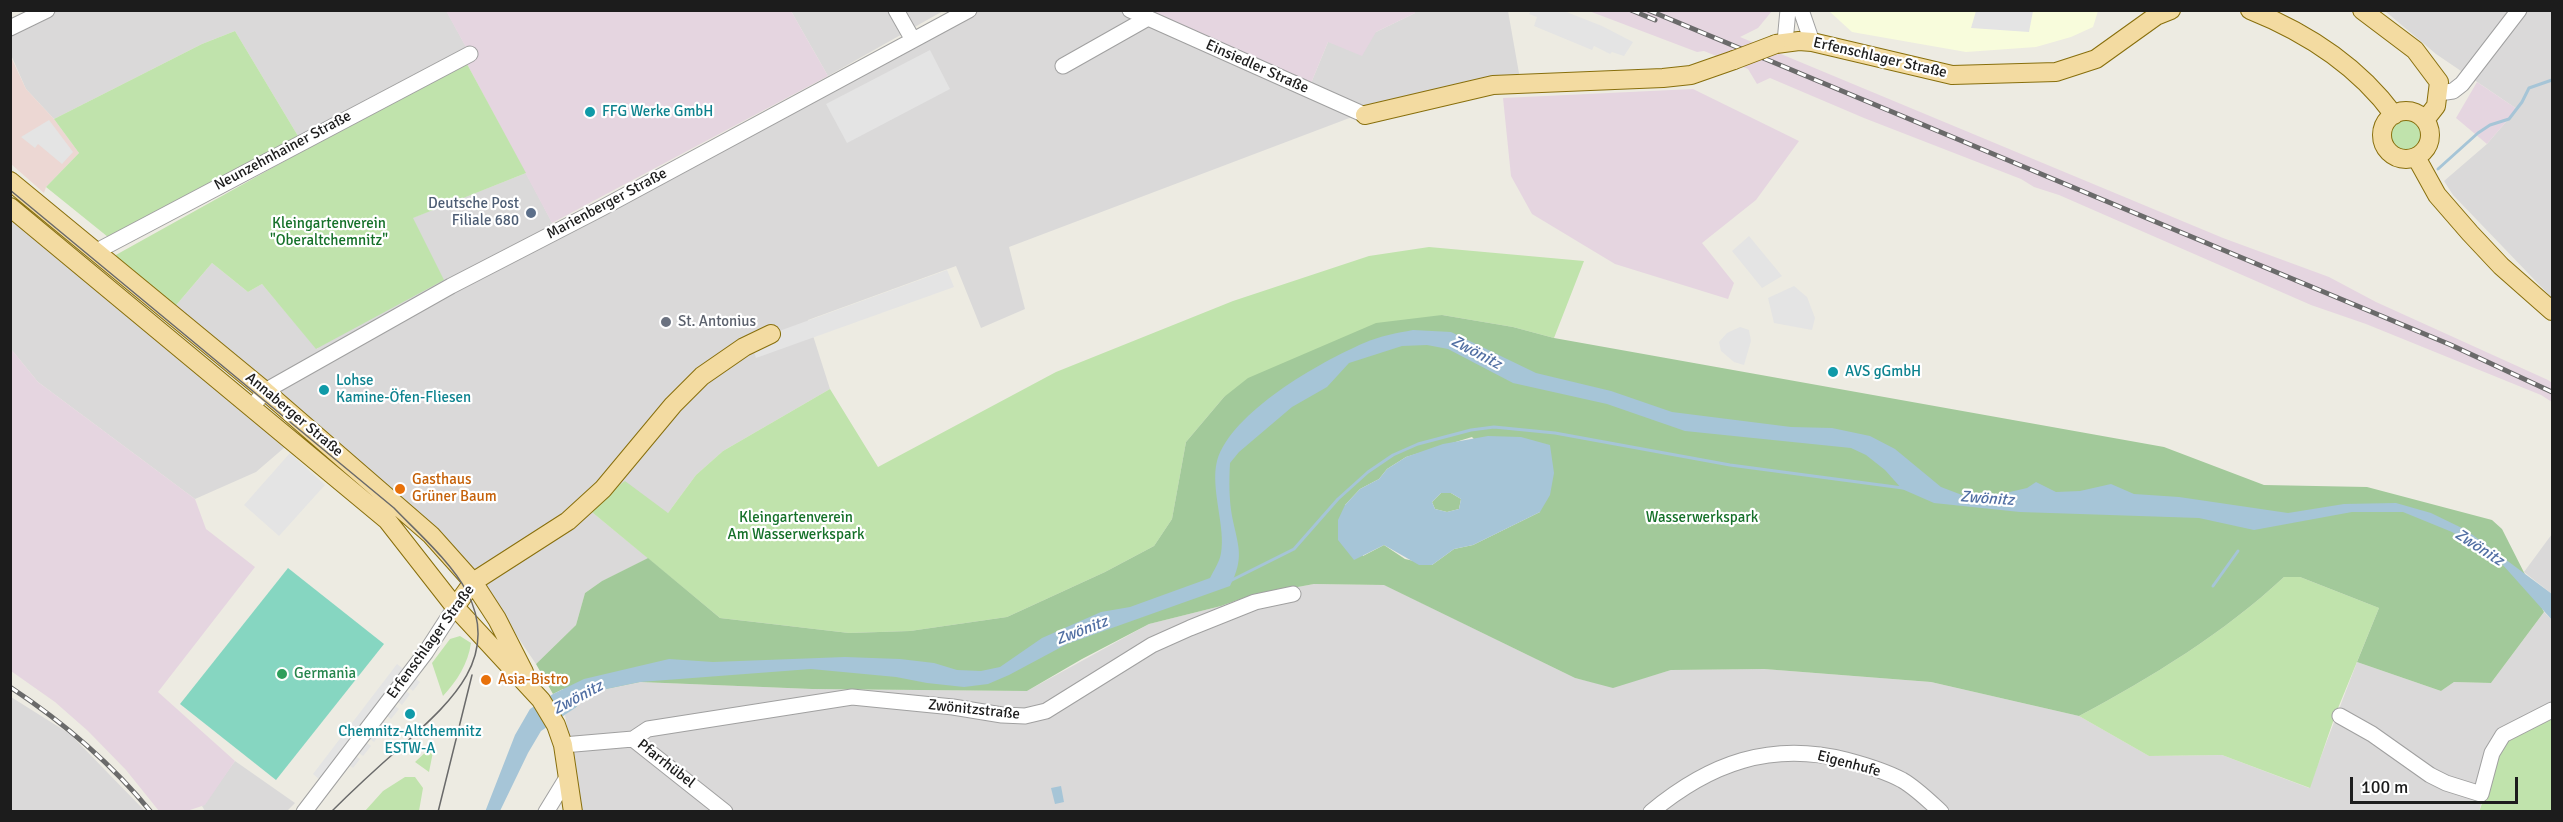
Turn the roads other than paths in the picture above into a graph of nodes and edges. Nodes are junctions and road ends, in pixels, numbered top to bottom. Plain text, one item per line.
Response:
1 (47, 10) edge
2 (896, 10) edge
3 (969, 10) edge
4 (1130, 10) edge
5 (1788, 10) edge
6 (1801, 10) edge
7 (2171, 10) edge
8 (2250, 10) edge
9 (2362, 10) edge
10 (2519, 10) edge
11 (1148, 18) junction
12 (10, 28) edge
13 (913, 40) junction
14 (1812, 42) junction
15 (1780, 43) junction
16 (470, 54) dead end
17 (1062, 66) dead end
18 (2439, 93) junction
19 (1365, 115) joint
20 (2394, 115) junction
21 (2425, 120) junction
22 (2416, 157) junction
23 (10, 181) edge
24 (10, 190) edge
25 (37, 204) junction
26 (10, 207) edge
27 (97, 251) junction
28 (2553, 311) edge
29 (771, 334) dead end
30 (265, 391) junction
31 (252, 407) junction
32 (473, 582) junction
33 (1293, 594) dead end
34 (455, 607) junction
35 (537, 694) junction
36 (2553, 710) edge
37 (2340, 716) dead end
38 (633, 739) junction
39 (563, 745) junction
40 (567, 776) junction
41 (304, 812) edge
42 (546, 812) edge
43 (573, 812) edge
44 (725, 812) edge
45 (1651, 812) edge
46 (1941, 812) edge

1 - 12 street
2 - 13 street
3 - 13 street, Marienberger Straße
4 - 11 street, Einsiedler Straße
5 - 15 street
6 - 14 street
7 - 14 main road, Erfenschlager Straße
8 - 20 main road
9 - 18 main road
10 - 18 street
11 - 17 street
11 - 19 street, Einsiedler Straße
13 - 30 street, Marienberger Straße
14 - 15 main road, Erfenschlager Straße
15 - 19 main road, Erfenschlager Straße, bridge
16 - 27 street, Neunzehnhainer Straße
18 - 21 main road
20 - 21 main road
20 - 22 main road
21 - 22 main road
22 - 28 main road
23 - 25 main road, Annaberger Straße
24 - 25 street
25 - 27 main road, Annaberger Straße
26 - 31 main road, Annaberger Straße
27 - 30 main road, Annaberger Straße
29 - 32 main road, Erfenschlager Straße
30 - 31 street, Marienberger Straße
30 - 32 main road, Annaberger Straße
31 - 34 main road, Annaberger Straße
32 - 34 main road, Erfenschlager Straße
32 - 35 main road, Annaberger Straße
33 - 38 street, Zwönitzstraße
34 - 35 main road, Annaberger Straße
34 - 41 street, Erfenschlager Straße
35 - 39 main road, Annaberger Straße
36 - 37 street
38 - 39 street, Pfarrhübel
38 - 44 street, Pfarrhübel
39 - 40 main road, Annaberger Straße
40 - 42 street
40 - 43 main road, Annaberger Straße
45 - 46 street, Eigenhufe

